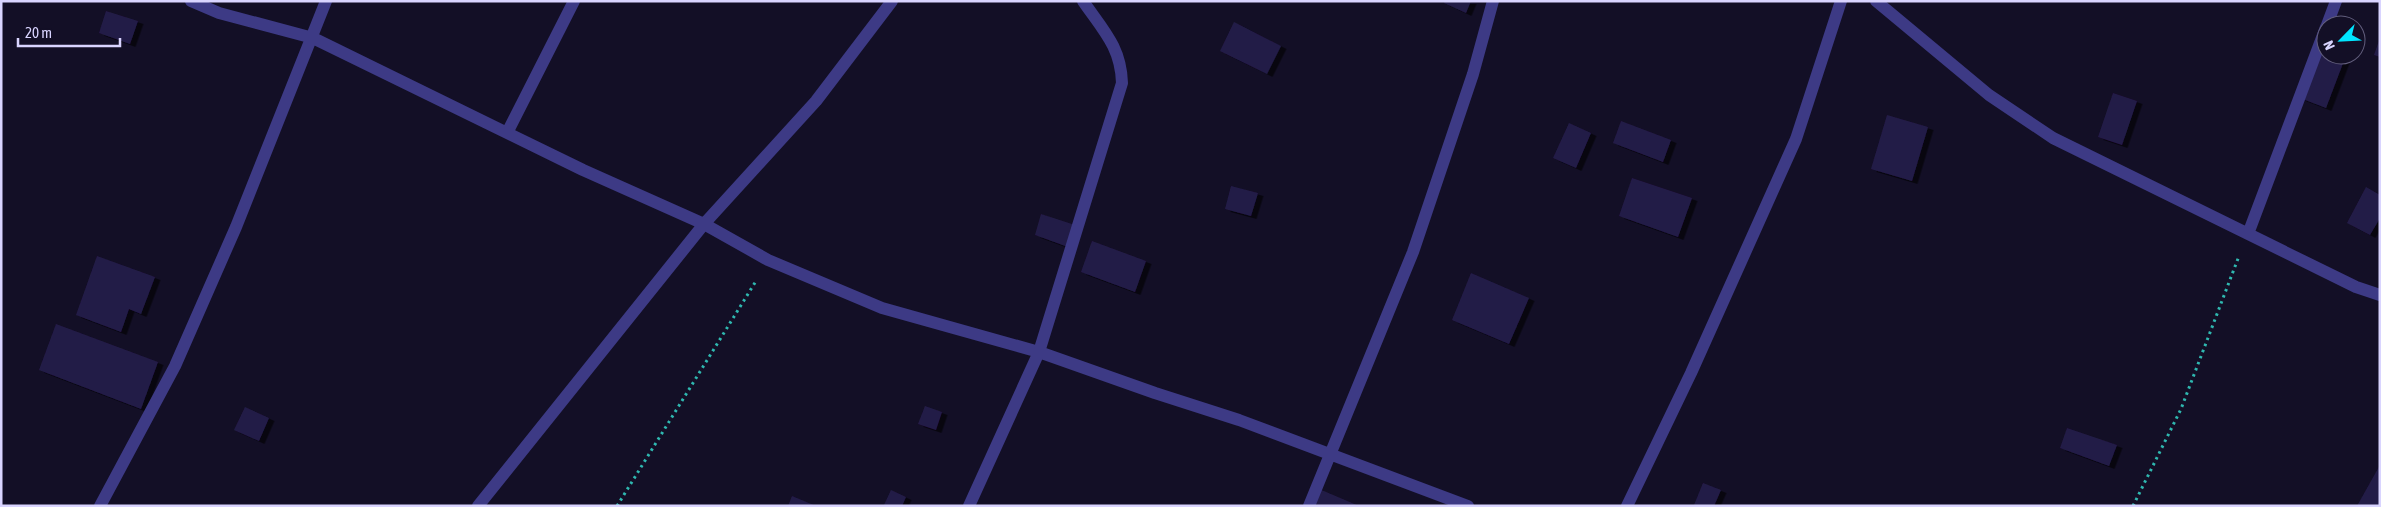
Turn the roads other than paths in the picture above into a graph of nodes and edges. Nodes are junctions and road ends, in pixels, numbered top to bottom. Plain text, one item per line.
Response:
1 (191, 1) edge
2 (326, 1) edge
3 (574, 1) edge
4 (892, 1) edge
5 (1083, 1) edge
6 (1494, 1) edge
7 (1841, 1) edge
8 (1876, 1) edge
9 (2336, 1) edge
10 (2330, 15) edge
11 (313, 38) junction
12 (2316, 53) edge
13 (507, 133) junction
14 (704, 224) junction
15 (2248, 234) junction
16 (2380, 295) edge
17 (1039, 352) junction
18 (1331, 453) junction
19 (100, 506) edge
20 (478, 506) edge
21 (969, 506) edge
22 (1309, 506) edge
23 (1468, 506) edge
24 (1627, 506) edge

1 - 11 street
2 - 11 street
3 - 13 street
4 - 14 street
5 - 17 street
6 - 18 street
7 - 24 street
8 - 15 street
9 - 10 street
11 - 13 street
11 - 19 street
12 - 15 street
13 - 14 street
14 - 17 street
14 - 20 street
15 - 16 street
17 - 18 street
17 - 21 street
18 - 22 street
18 - 23 street

